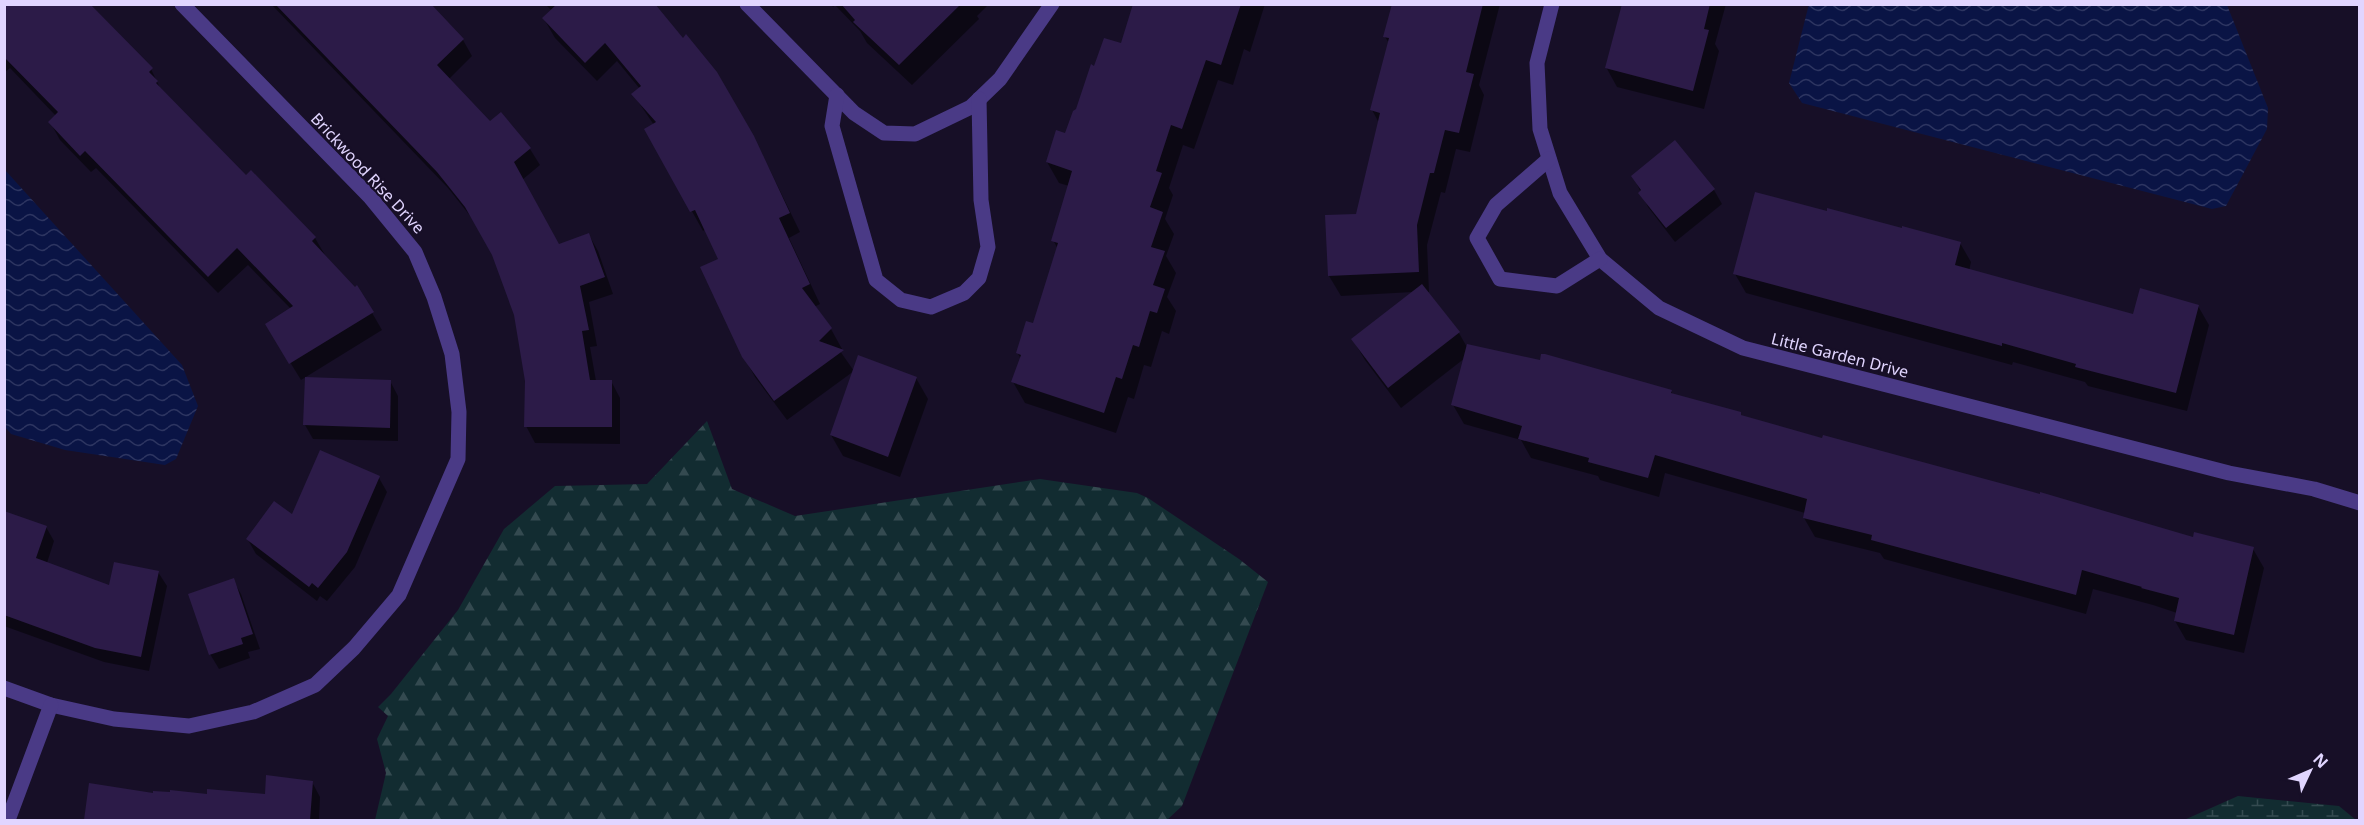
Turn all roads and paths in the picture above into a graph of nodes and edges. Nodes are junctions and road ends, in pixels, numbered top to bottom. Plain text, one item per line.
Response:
1 (182, 4) edge
2 (747, 4) edge
3 (1052, 4) edge
4 (1552, 4) edge
5 (837, 95) junction
6 (979, 99) junction
7 (1549, 159) junction
8 (1600, 259) junction
9 (2358, 499) edge
10 (4, 688) edge
11 (51, 705) junction
12 (8, 820) edge

1 - 11 street, Brickwood Rise Drive
2 - 5 street
3 - 6 street
4 - 7 street, Little Garden Drive
5 - 6 street
5 - 6 street
7 - 8 street, Little Garden Drive
7 - 8 street
8 - 9 street, Little Garden Drive
10 - 11 street, Brickwood Rise Drive
11 - 12 street

